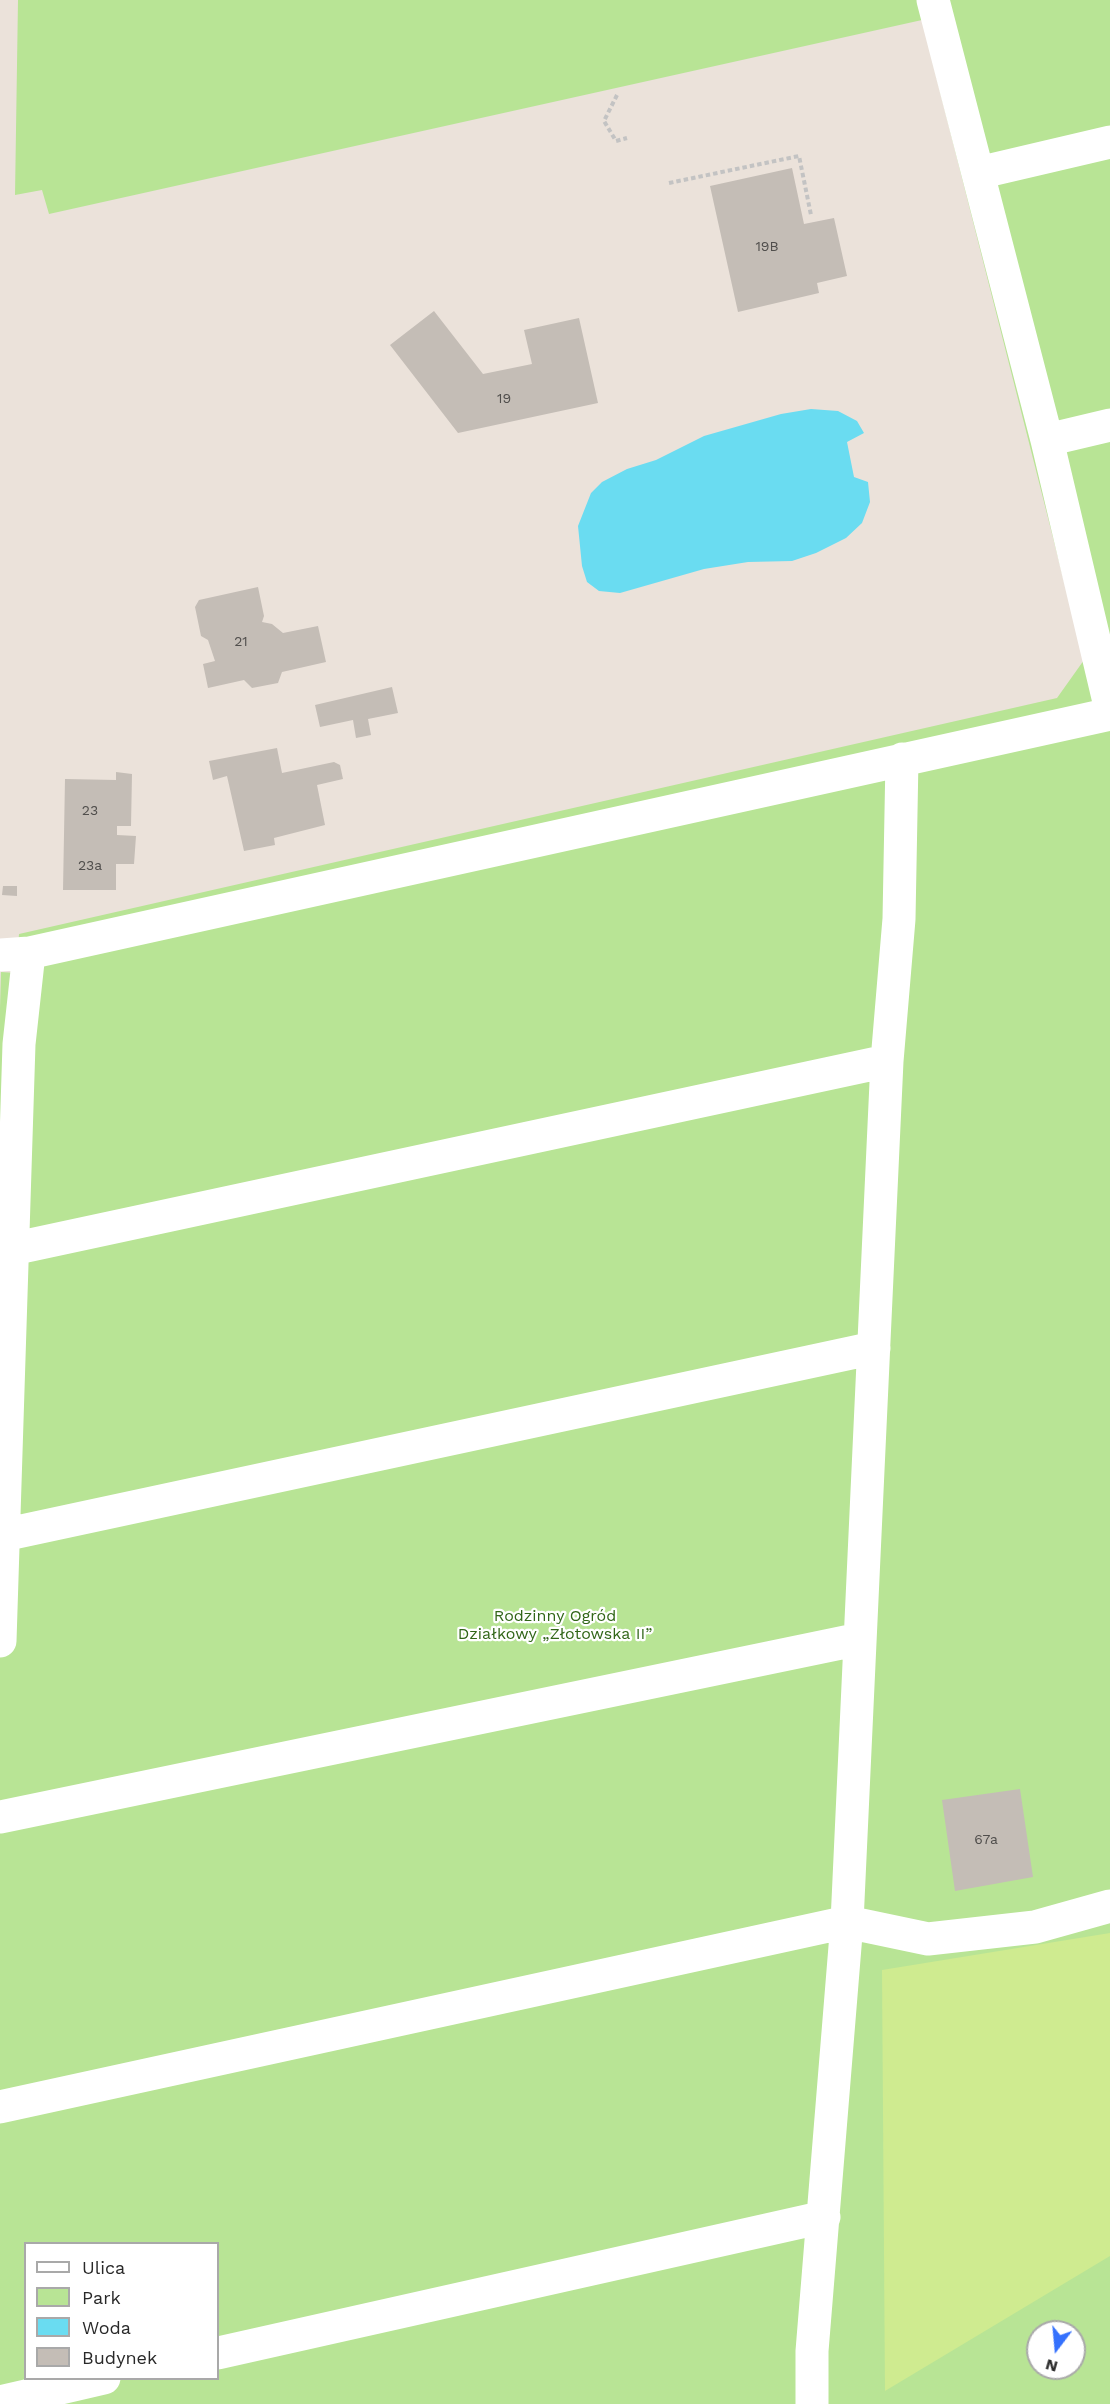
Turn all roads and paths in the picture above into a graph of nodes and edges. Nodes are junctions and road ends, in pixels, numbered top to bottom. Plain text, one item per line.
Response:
1 (933, 0) edge
2 (617, 95) dead end
3 (627, 138) dead end
4 (1110, 142) edge
5 (978, 173) junction
6 (669, 183) dead end
7 (811, 215) dead end
8 (1110, 425) edge
9 (1047, 440) junction
10 (1110, 706) edge
11 (1110, 714) edge
12 (902, 759) junction
13 (15, 954) edge
14 (888, 1060) junction
15 (12, 1248) junction
16 (874, 1348) junction
17 (3, 1535) junction
18 (860, 1639) junction
19 (0, 1641) edge
20 (0, 1818) edge
21 (1110, 1906) edge
22 (847, 1922) junction
23 (0, 2107) edge
24 (824, 2217) junction
25 (219, 2353) edge
26 (99, 2380) edge
27 (0, 2402) edge
28 (812, 2404) edge

1 - 5 street
2 - 3 path
4 - 5 street
5 - 9 street
6 - 7 path
8 - 9 street
9 - 10 street
11 - 12 street
12 - 13 street
12 - 14 street
13 - 15 street
14 - 15 street
14 - 16 street
15 - 17 street
16 - 17 street
16 - 18 street
17 - 19 street
18 - 20 street
18 - 22 street
21 - 22 street
22 - 23 street
22 - 24 street
24 - 25 street
24 - 28 street
26 - 27 street

